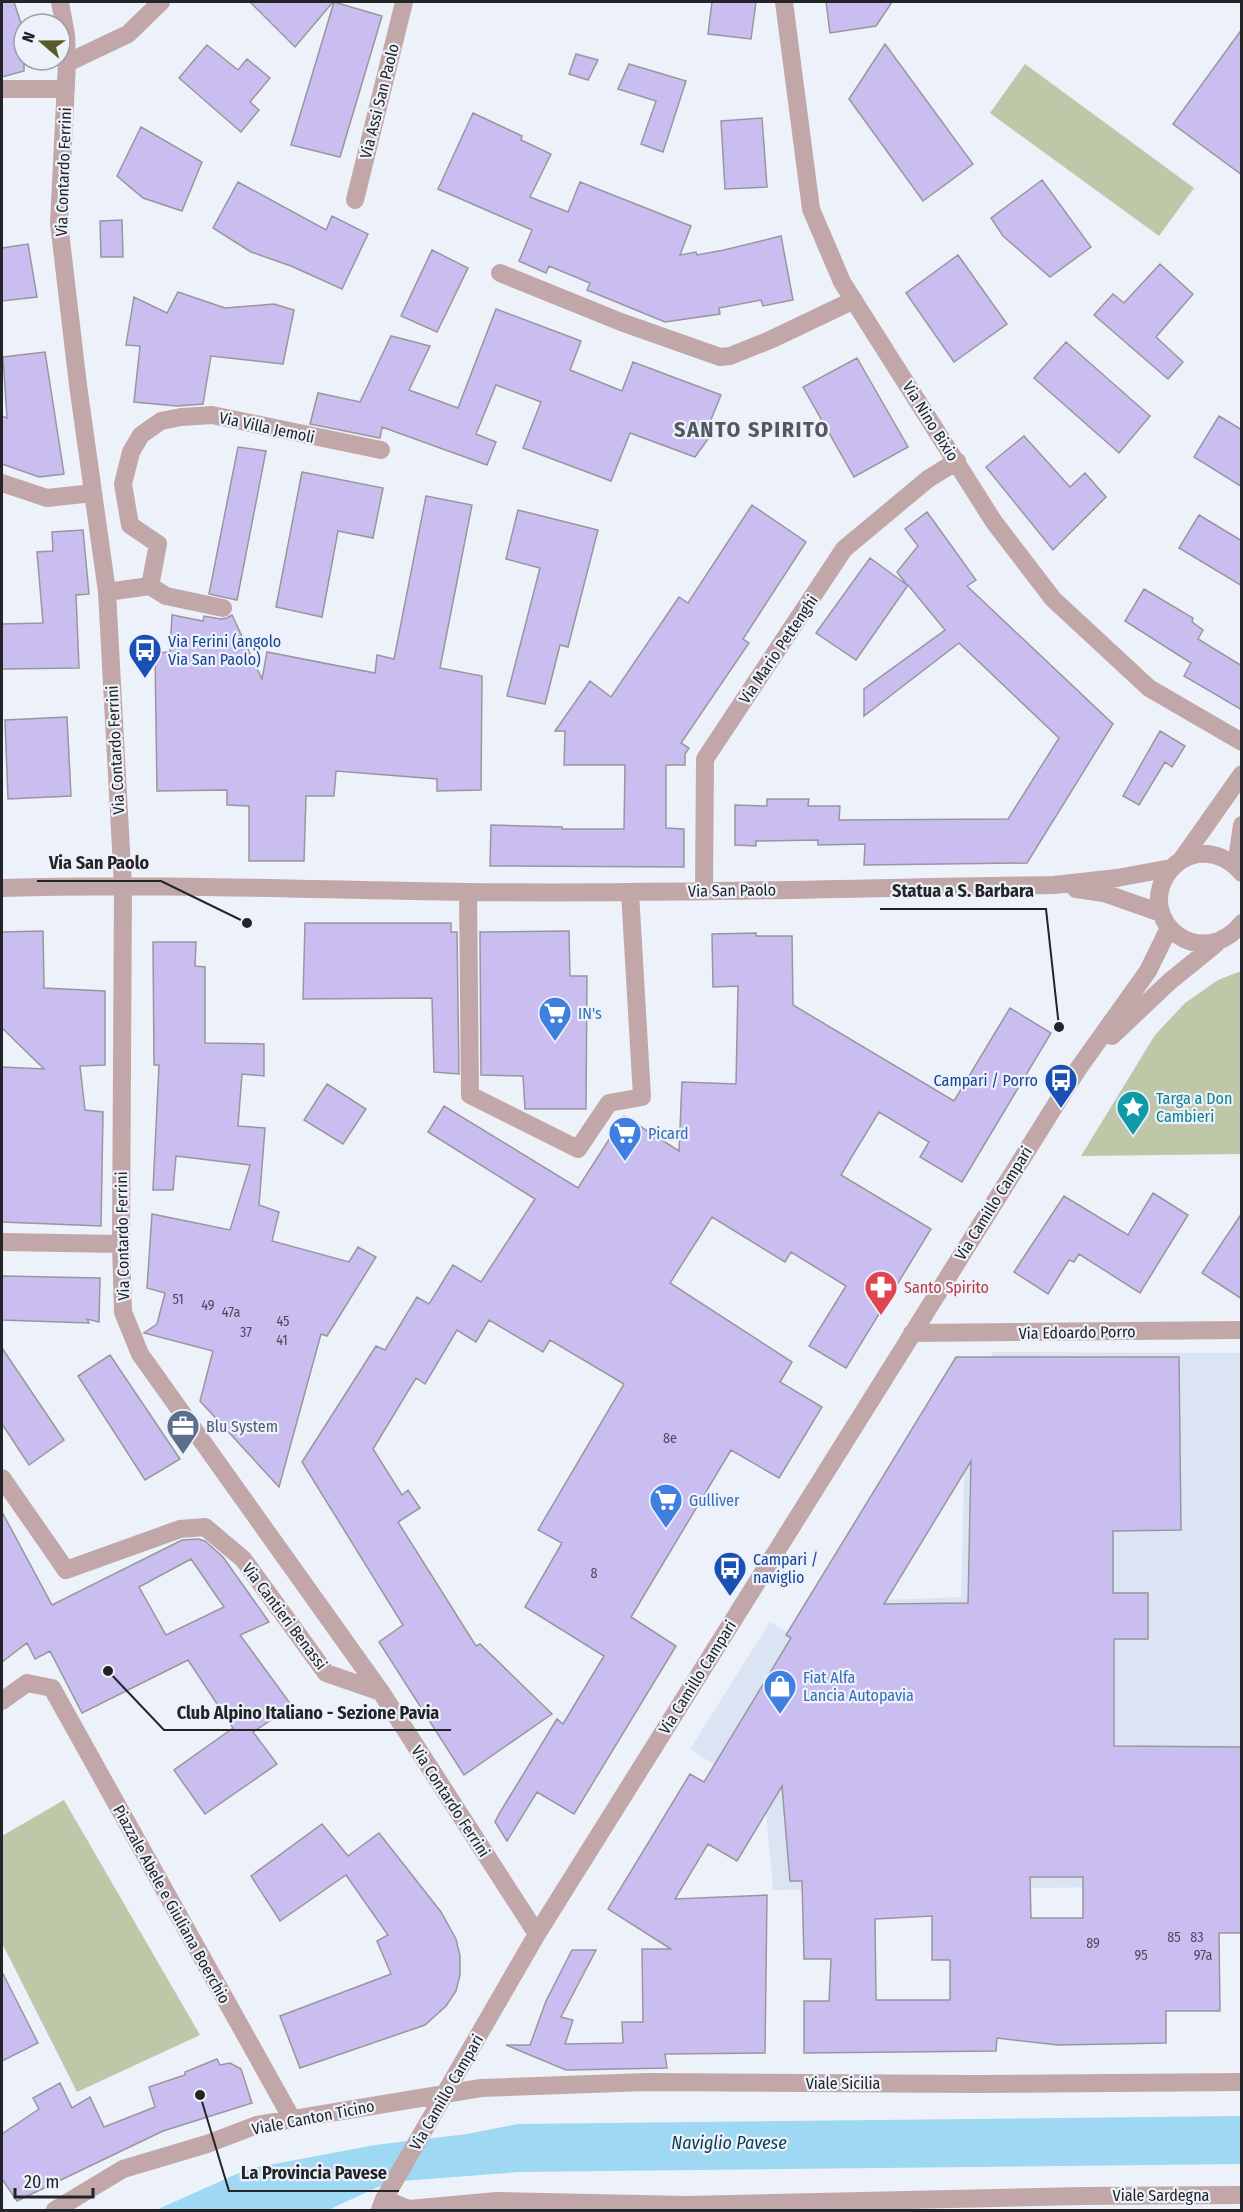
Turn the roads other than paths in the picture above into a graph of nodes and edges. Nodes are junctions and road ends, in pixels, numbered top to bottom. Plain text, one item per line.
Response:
1 (161, 2) edge
2 (404, 2) edge
3 (784, 2) edge
4 (72, 61) edge
5 (67, 72) edge
6 (2, 89) edge
7 (66, 89) junction
8 (355, 200) dead end
9 (500, 273) dead end
10 (854, 300) junction
11 (381, 450) dead end
12 (957, 462) junction
13 (2, 483) edge
14 (93, 493) junction
15 (150, 586) junction
16 (106, 592) junction
17 (222, 608) dead end
18 (1242, 741) edge
19 (1242, 774) edge
20 (1242, 825) edge
21 (1176, 864) junction
22 (1239, 870) edge
23 (1054, 885) junction
24 (123, 886) junction
25 (2, 888) edge
26 (704, 890) junction
27 (468, 892) junction
28 (630, 892) junction
29 (1165, 920) junction
30 (1242, 923) edge
31 (1217, 943) junction
32 (1078, 1069) junction
33 (2, 1242) edge
34 (121, 1244) junction
35 (1242, 1330) edge
36 (912, 1333) junction
37 (2, 1478) edge
38 (381, 1692) junction
39 (2, 1701) edge
40 (537, 1934) junction
41 (1242, 2082) edge
42 (445, 2094) junction
43 (292, 2119) junction
44 (1242, 2195) edge
45 (1084, 2203) edge
46 (382, 2205) edge
47 (55, 2211) edge
48 (368, 2211) edge

1 - 4 street
2 - 8 street, Via Assi San Paolo
3 - 10 street, Via Nino Bixio
5 - 7 street, Via Contardo Ferrini
6 - 7 street
7 - 14 street, Via Contardo Ferrini
9 - 10 street
10 - 12 street, Via Nino Bixio
11 - 15 street, Via Villa Jemoli
12 - 18 street, Via Nino Bixio
12 - 26 street, Via Mario Pettenghi
13 - 14 street
14 - 16 street, Via Contardo Ferrini
15 - 16 street
15 - 17 street
16 - 24 street, Via Contardo Ferrini
19 - 21 street
20 - 22 street
21 - 22 street, Via San Paolo
21 - 23 street, Via San Paolo
21 - 29 street
23 - 26 street, Via San Paolo
23 - 29 street, Via San Paolo
24 - 25 street, Via San Paolo
24 - 27 street, Via San Paolo
24 - 34 street, Via Contardo Ferrini
26 - 28 street, Via San Paolo
27 - 28 street, Via San Paolo
27 - 28 street
29 - 31 street, Via San Paolo
29 - 32 street, Via Camillo Campari
30 - 31 street, Via Camillo Campari
31 - 32 street, Via Camillo Campari
32 - 36 street, Via Camillo Campari
33 - 34 street
34 - 38 street, Via Contardo Ferrini
35 - 36 street, Via Edoardo Porro
36 - 40 street, Via Camillo Campari
37 - 38 street, Via Cantieri Benassi
38 - 40 street, Via Contardo Ferrini
39 - 43 street, Piazzale Abele e Giuliana Boerchio
40 - 42 street, Via Camillo Campari
41 - 42 street, Viale Sicilia
42 - 43 street, Viale Canton Ticino
42 - 46 street, Via Camillo Campari
43 - 47 street, Viale Canton Ticino
44 - 45 street, Viale Sardegna
45 - 46 street, Viale Sardegna
46 - 48 street

